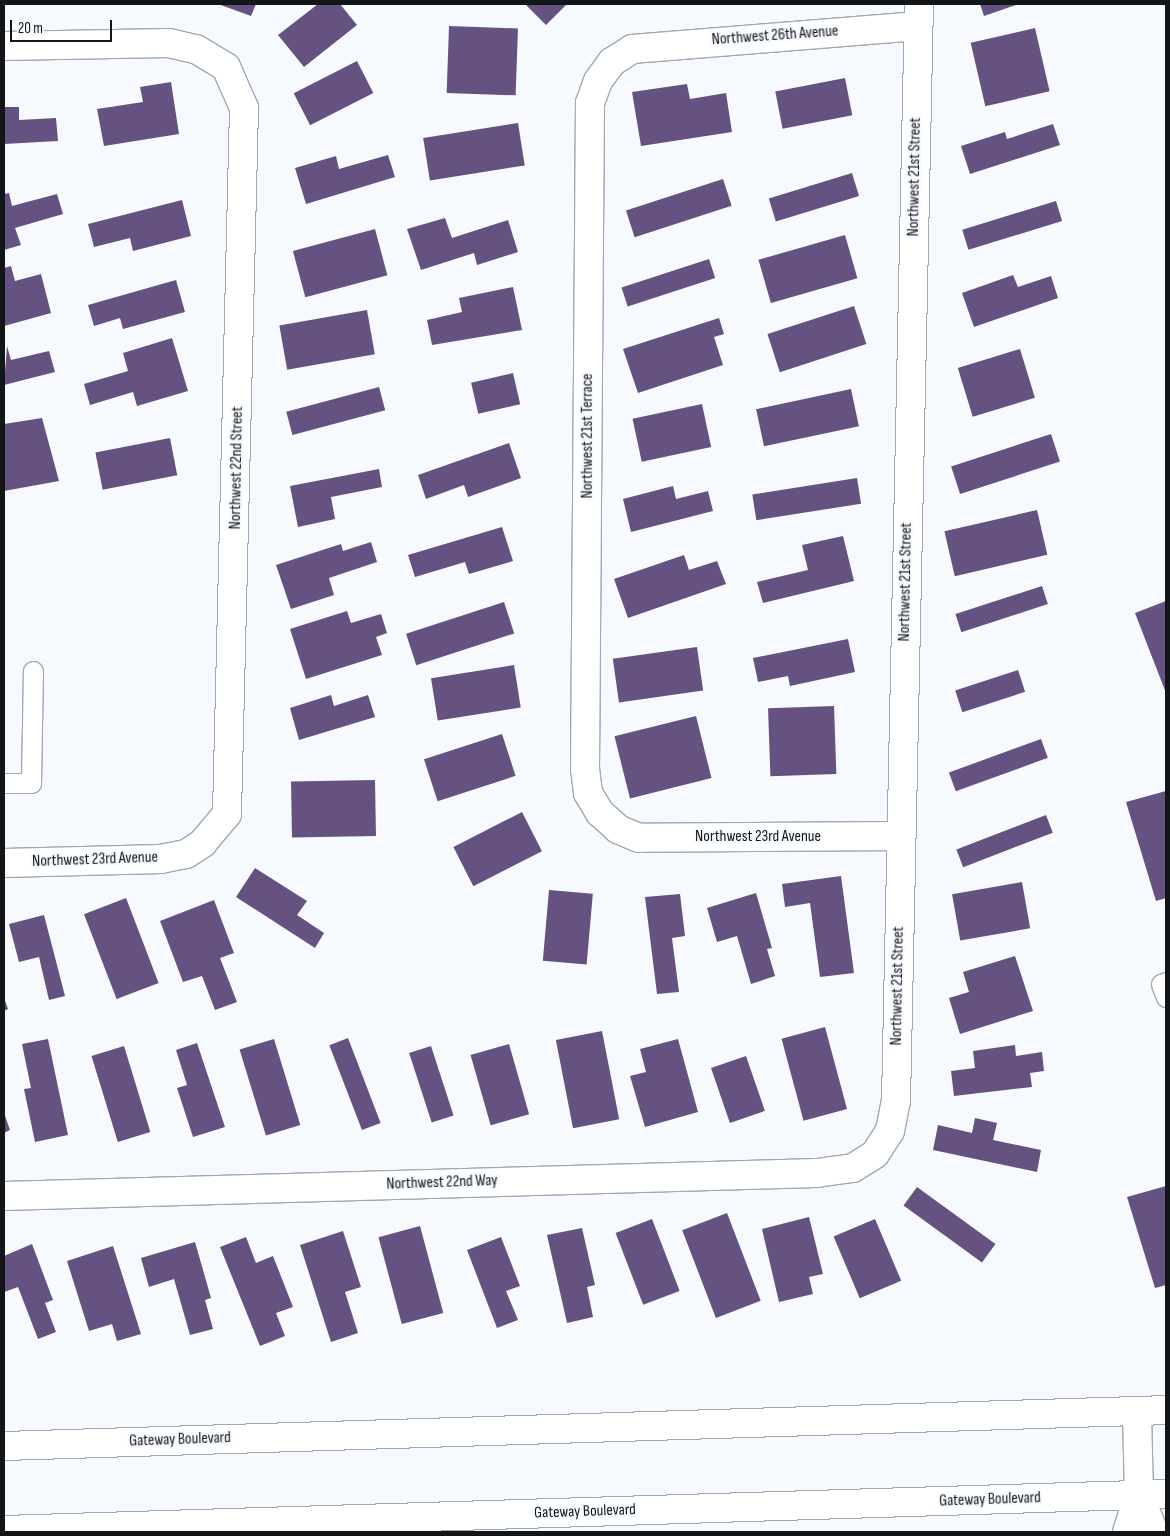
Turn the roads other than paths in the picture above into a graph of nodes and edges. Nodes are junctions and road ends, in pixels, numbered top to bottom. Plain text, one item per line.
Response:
1 (918, 15) edge
2 (4, 46) edge
3 (632, 49) joint
4 (33, 671) dead end
5 (4, 783) edge
6 (618, 829) joint
7 (900, 836) junction
8 (186, 854) joint
9 (4, 863) edge
10 (1166, 982) edge
11 (1166, 997) edge
12 (875, 1154) joint
13 (4, 1196) edge
14 (1166, 1410) edge
15 (1137, 1411) junction
16 (4, 1446) edge
17 (1139, 1494) junction
18 (1166, 1494) edge
19 (4, 1530) edge
20 (1127, 1532) edge
21 (1154, 1532) edge

1 - 3 street, Northwest 26th Avenue
1 - 7 street, Northwest 21st Street
2 - 8 street, Northwest 22nd Street
3 - 6 street, Northwest 21st Terrace
4 - 5 lane
6 - 7 street, Northwest 23rd Avenue
7 - 12 street, Northwest 21st Street
8 - 9 street, Northwest 23rd Avenue
10 - 11 lane
12 - 13 street, Northwest 22nd Way
14 - 15 street, Gateway Boulevard
15 - 16 street, Gateway Boulevard
15 - 17 street
17 - 18 street, Gateway Boulevard
17 - 19 street, Gateway Boulevard
17 - 20 street
17 - 21 street

